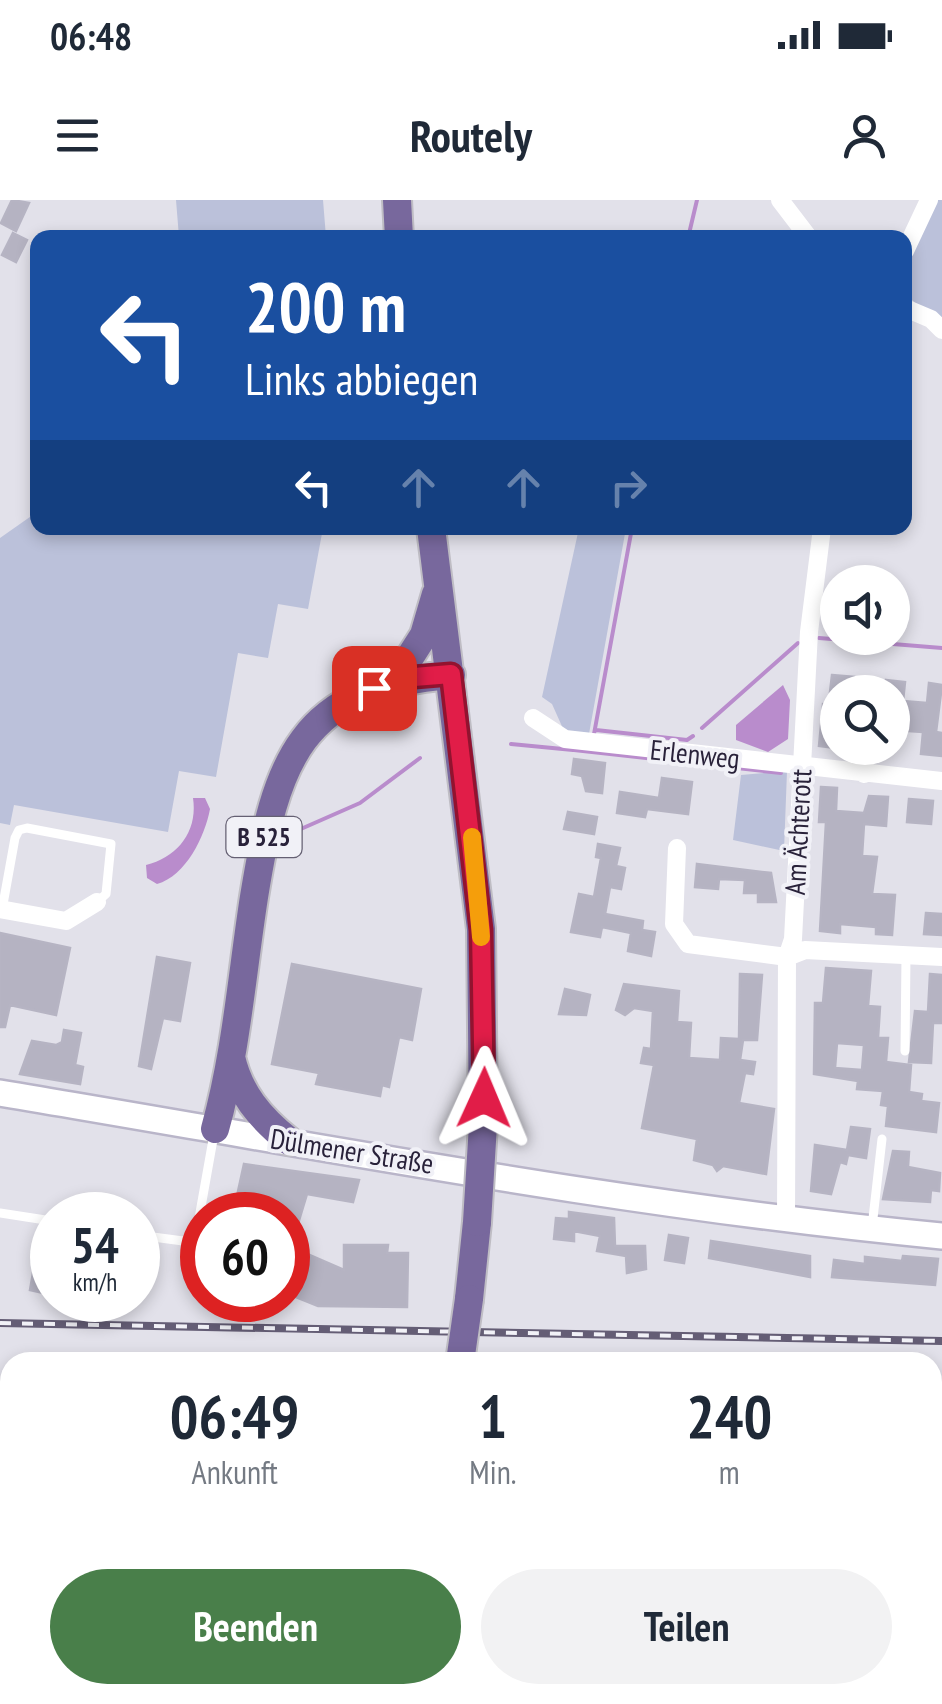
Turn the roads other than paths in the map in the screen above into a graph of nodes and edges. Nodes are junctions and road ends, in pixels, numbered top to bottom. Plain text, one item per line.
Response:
1 (398, 200) edge
2 (780, 200) edge
3 (929, 200) edge
4 (399, 230) edge
5 (803, 230) edge
6 (912, 236) edge
7 (912, 311) edge
8 (942, 330) edge
9 (432, 535) edge
10 (821, 535) edge
11 (438, 578) junction
12 (451, 674) junction
13 (394, 682) junction
14 (533, 718) dead end
15 (865, 765) edge
16 (802, 766) junction
17 (864, 774) junction
18 (942, 781) edge
19 (677, 848) dead end
20 (97, 902) joint
21 (1, 909) edge
22 (906, 956) junction
23 (787, 957) junction
24 (942, 957) edge
25 (230, 1050) junction
26 (904, 1051) dead end
27 (0, 1093) edge
28 (215, 1129) junction
29 (882, 1140) dead end
30 (289, 1141) junction
31 (0, 1212) edge
32 (30, 1217) edge
33 (786, 1220) junction
34 (872, 1229) junction
35 (942, 1236) edge
36 (160, 1237) edge
37 (461, 1352) edge

1 - 4 main road
2 - 5 street
3 - 6 street
7 - 8 street
9 - 11 main road
10 - 16 street, Am Ächterott
11 - 12 main road
11 - 13 main road
12 - 13 main road, B 525
12 - 37 main road, bridge
13 - 25 main road, B 525
14 - 16 street, Erlenweg
15 - 17 street
16 - 17 street, Erlenweg
16 - 23 street, Am Ächterott
17 - 18 street, Erlenweg
19 - 23 street
20 - 21 street
20 - 21 lane
22 - 23 street
22 - 24 street
22 - 26 lane
23 - 33 street, Am Ächterott
25 - 28 main road, B 525
25 - 30 main road
27 - 28 street, Dülmener Straße
28 - 30 street, Dülmener Straße
28 - 36 lane
29 - 34 lane
30 - 33 street, Dülmener Straße
31 - 32 lane
33 - 34 street, Dülmener Straße
34 - 35 street, Dülmener Straße

